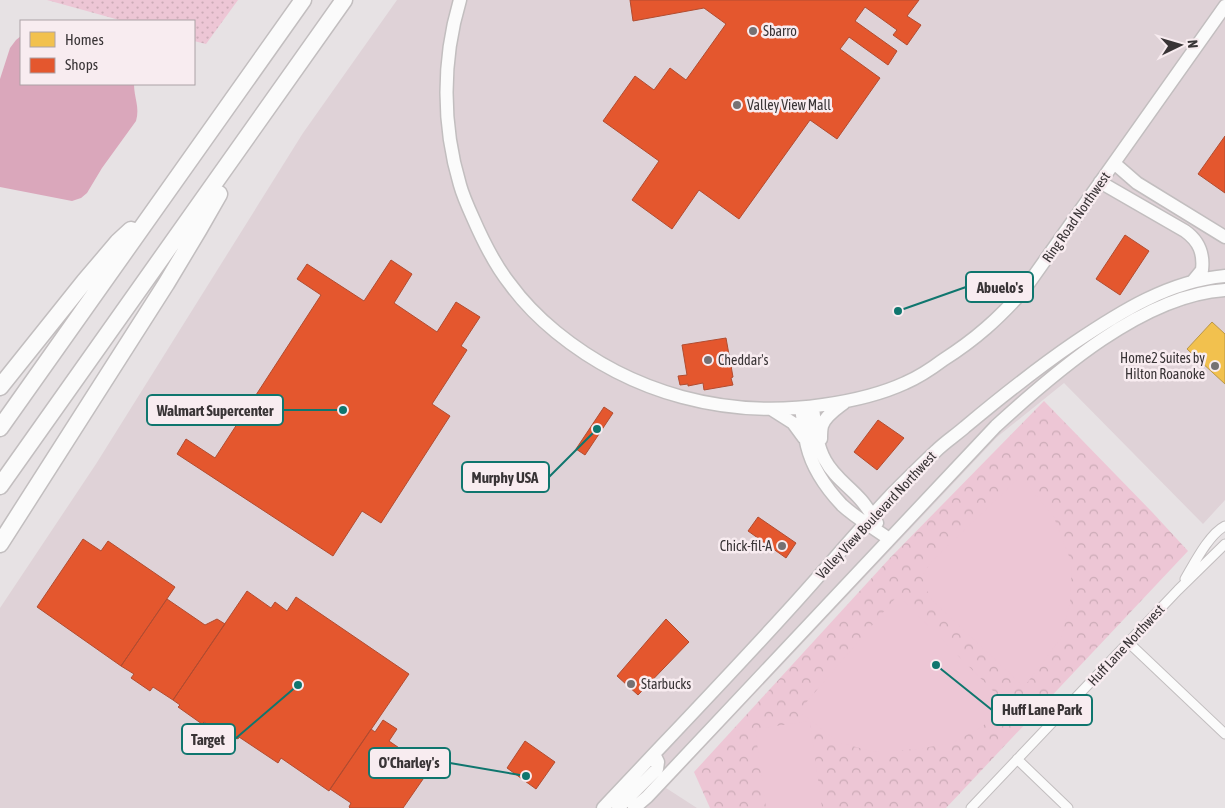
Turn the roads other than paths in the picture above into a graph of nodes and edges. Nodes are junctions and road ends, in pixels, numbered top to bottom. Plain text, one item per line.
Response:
1 (303, 0) edge
2 (344, 0) edge
3 (460, 0) edge
4 (1225, 6) edge
5 (261, 118) junction
6 (1114, 163) junction
7 (1100, 182) junction
8 (158, 205) junction
9 (1225, 237) edge
10 (1225, 276) edge
11 (1193, 281) junction
12 (1225, 290) edge
13 (1072, 344) junction
14 (0, 387) edge
15 (846, 401) junction
16 (807, 407) junction
17 (771, 409) junction
18 (1007, 417) junction
19 (0, 428) edge
20 (807, 444) junction
21 (822, 454) junction
22 (0, 486) edge
23 (869, 519) junction
24 (1225, 526) edge
25 (889, 539) junction
26 (0, 544) edge
27 (1225, 544) edge
28 (1178, 590) junction
29 (1129, 643) junction
30 (1225, 734) edge
31 (654, 754) junction
32 (1017, 759) junction
33 (603, 808) edge
34 (618, 808) edge
35 (634, 808) edge
36 (971, 808) edge
37 (1068, 808) edge

1 - 8 highway
2 - 5 highway
3 - 17 main road, Ring Road Northwest
4 - 6 main road, Ring Road Northwest
5 - 22 highway
5 - 26 highway
6 - 7 main road, Ring Road Northwest
6 - 9 main road
7 - 11 main road
7 - 15 main road, Ring Road Northwest
8 - 14 highway
8 - 19 highway
10 - 11 main road, Valley View Boulevard Northwest
11 - 13 main road, Valley View Boulevard Northwest
12 - 18 main road, Valley View Boulevard Northwest
13 - 18 main road
13 - 23 main road, Valley View Boulevard Northwest
15 - 16 main road, Ring Road Northwest
15 - 21 main road
16 - 17 main road, Ring Road Northwest
16 - 20 main road
16 - 21 main road
17 - 20 main road
18 - 25 main road, Valley View Boulevard Northwest
20 - 23 main road
21 - 23 main road
23 - 25 main road
23 - 31 main road, Valley View Boulevard Northwest
24 - 28 street, Huff Lane Northwest
25 - 35 main road, Valley View Boulevard Northwest
27 - 28 street, Huff Lane Northwest
28 - 29 street, Huff Lane Northwest
29 - 30 street
29 - 32 street, Huff Lane Northwest
31 - 33 main road, Valley View Boulevard Northwest
31 - 34 main road
32 - 36 street, Huff Lane Northwest
32 - 37 street

